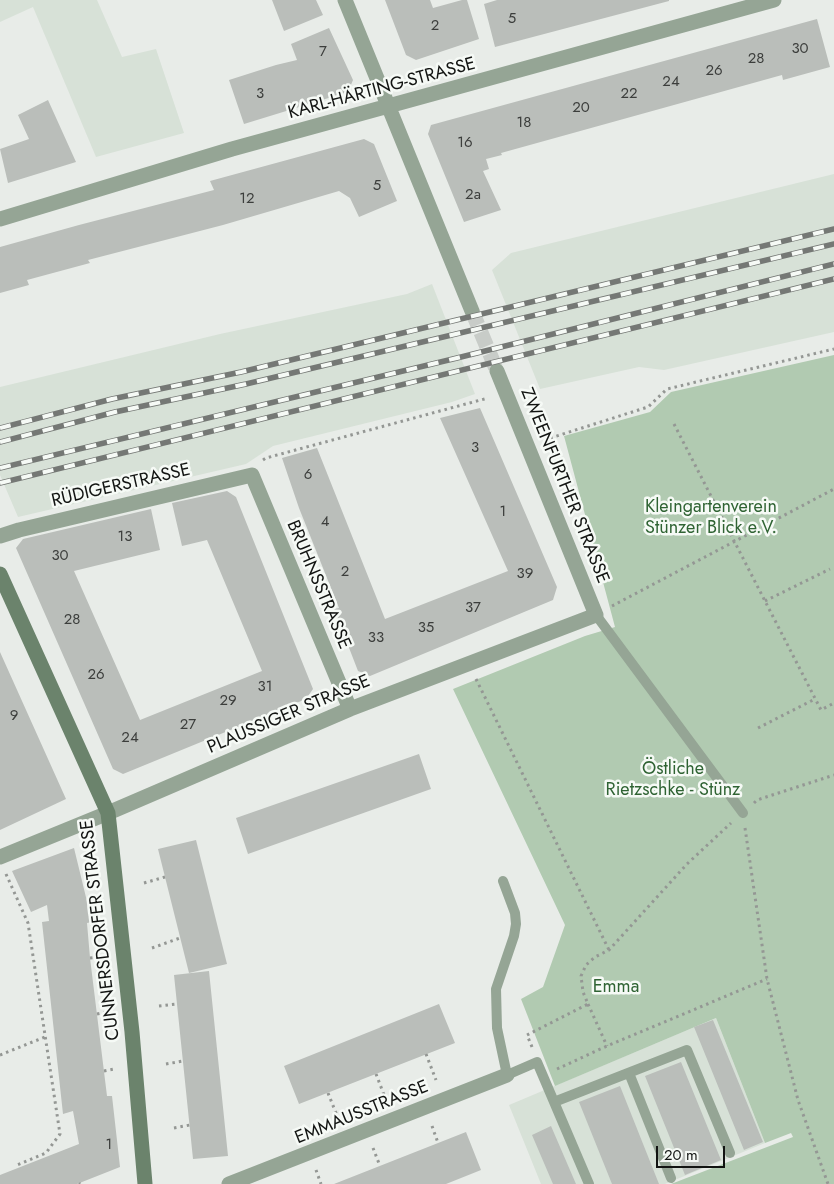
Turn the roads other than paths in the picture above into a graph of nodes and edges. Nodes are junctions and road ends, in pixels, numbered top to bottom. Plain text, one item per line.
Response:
1 (345, 0) edge
2 (774, 0) edge
3 (389, 106) junction
4 (0, 219) edge
5 (472, 311) tunnel mouth
6 (497, 371) tunnel mouth
7 (252, 475) joint
8 (0, 536) edge
9 (0, 574) edge
10 (596, 616) junction
11 (350, 709) junction
12 (108, 813) junction
13 (742, 813) road end
14 (0, 857) edge
15 (503, 881) dead end
16 (629, 1073) junction
17 (508, 1075) junction
18 (554, 1102) junction
19 (730, 1153) dead end
20 (671, 1178) dead end
21 (146, 1184) edge
22 (229, 1184) edge
23 (589, 1184) edge

1 - 3 street
2 - 3 street, KARL-HÄRTING-STRASSE
3 - 4 street, KARL-HÄRTING-STRASSE
3 - 5 street
6 - 10 street, ZWEENFURTHER STRASSE
7 - 8 street, RÜDIGERSTRASSE
7 - 11 street, BRUHNSSTRASSE
9 - 12 street, CUNNERSDORFER STRASSE
10 - 11 street, PLAUSSIGER STRASSE
10 - 13 lane
11 - 12 street, PLAUSSIGER STRASSE
12 - 14 street, PLAUSSIGER STRASSE
12 - 21 street, CUNNERSDORFER STRASSE
15 - 17 lane
16 - 18 lane
16 - 19 lane
16 - 20 lane
17 - 18 lane
17 - 22 street, EMMAUSSTRASSE
18 - 23 lane

